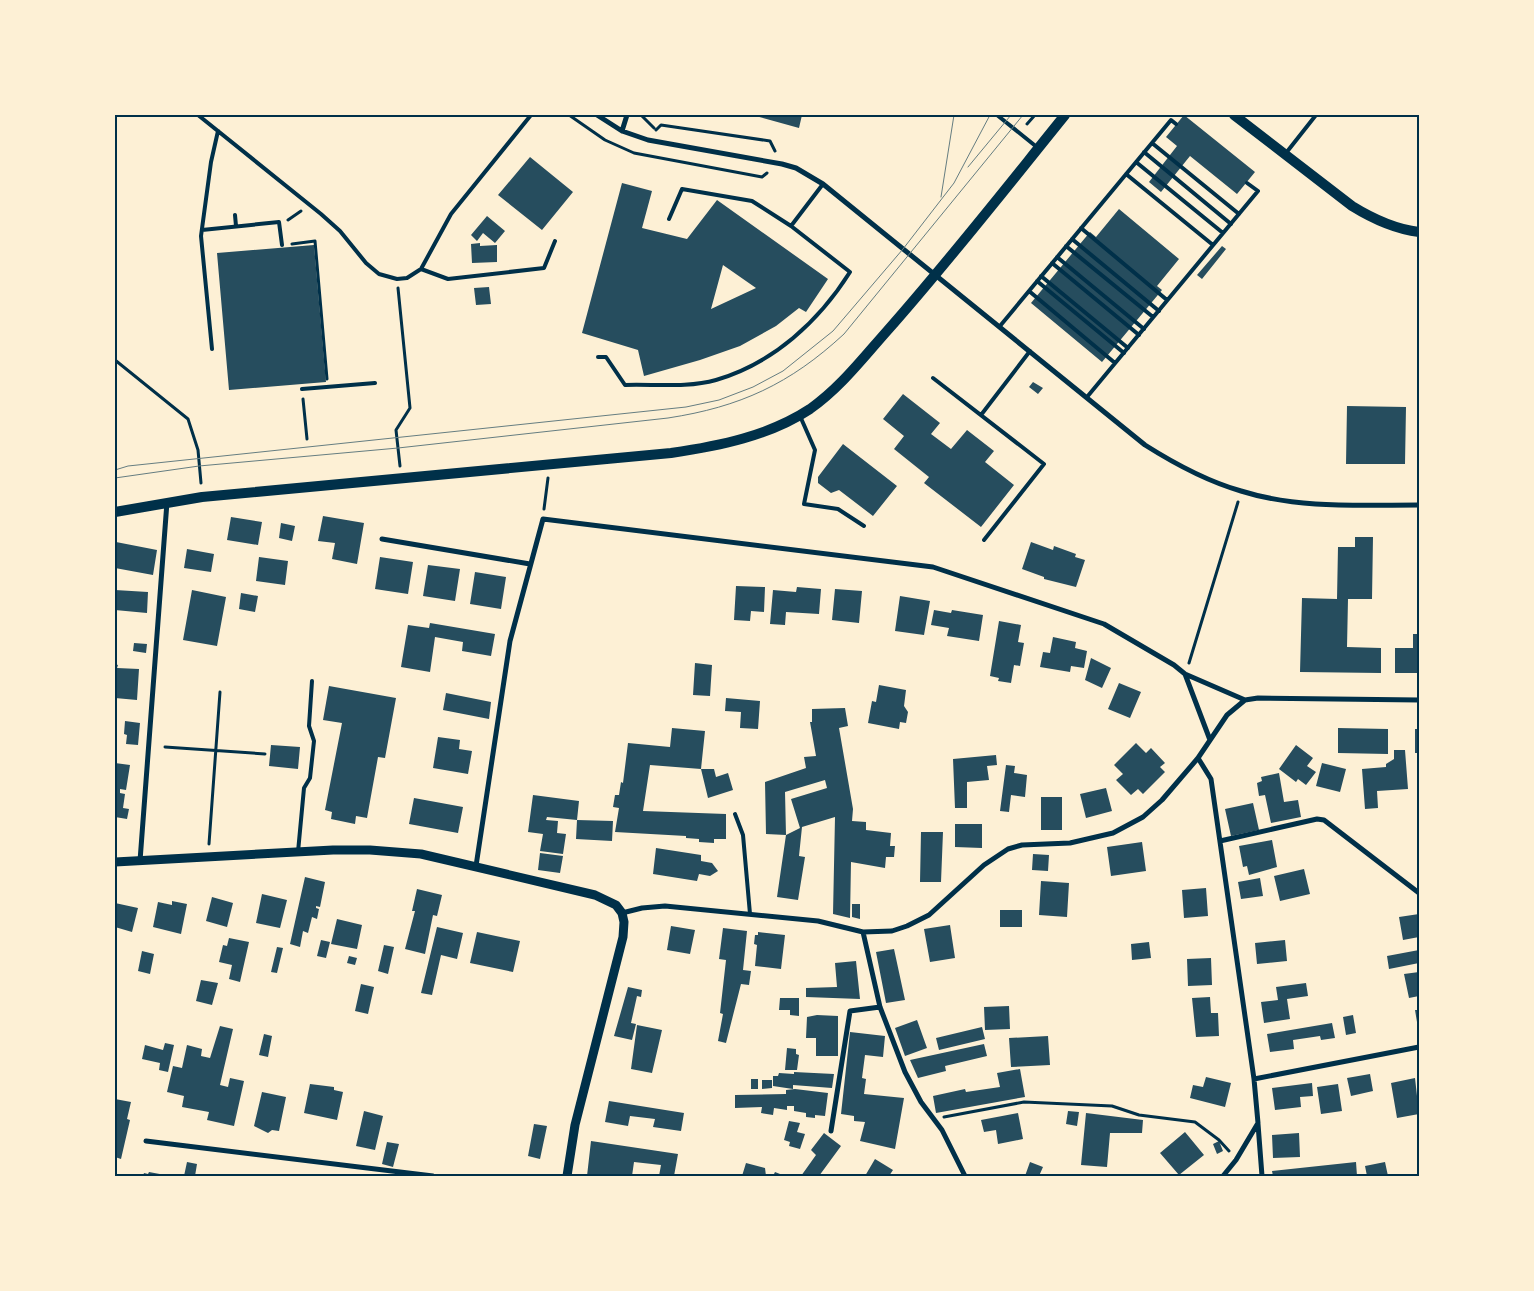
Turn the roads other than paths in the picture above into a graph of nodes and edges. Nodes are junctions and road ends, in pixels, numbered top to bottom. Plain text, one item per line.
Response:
1 (198, 115) edge
2 (531, 115) edge
3 (597, 115) edge
4 (627, 115) edge
5 (997, 115) edge
6 (1065, 115) edge
7 (1234, 115) edge
8 (1316, 115) edge
9 (1176, 124) dead end
10 (218, 130) junction
11 (622, 131) junction
12 (1152, 143) junction
13 (1038, 148) junction
14 (1144, 152) junction
15 (1285, 155) junction
16 (1136, 162) junction
17 (1126, 174) junction
18 (1247, 182) dead end
19 (823, 184) junction
20 (1238, 214) junction
21 (235, 215) dead end
22 (669, 219) dead end
23 (1231, 224) junction
24 (236, 226) junction
25 (791, 226) junction
26 (1081, 228) junction
27 (202, 230) junction
28 (1419, 232) edge
29 (1223, 233) junction
30 (1072, 239) junction
31 (555, 241) dead end
32 (282, 245) road end
33 (1213, 245) junction
34 (1066, 246) junction
35 (1057, 257) junction
36 (1052, 263) junction
37 (421, 269) junction
38 (936, 276) junction
39 (1041, 276) junction
40 (1037, 281) junction
41 (1028, 291) junction
42 (1168, 300) junction
43 (1159, 311) junction
44 (1153, 317) junction
45 (1000, 326) junction
46 (1144, 329) junction
47 (1139, 335) junction
48 (1128, 348) junction
49 (212, 349) dead end
50 (1030, 351) junction
51 (1124, 353) junction
52 (598, 357) dead end
53 (1115, 363) junction
54 (933, 378) dead end
55 (375, 382) dead end
56 (302, 389) road end
57 (1087, 397) junction
58 (800, 414) junction
59 (981, 415) junction
60 (167, 501) junction
61 (1419, 505) edge
62 (115, 512) edge
63 (864, 526) dead end
64 (382, 539) dead end
65 (984, 540) dead end
66 (530, 564) junction
67 (1185, 674) junction
68 (312, 681) dead end
69 (1245, 700) junction
70 (1419, 700) edge
71 (1210, 740) junction
72 (1198, 758) junction
73 (735, 814) dead end
74 (1220, 841) junction
75 (298, 852) junction
76 (140, 861) junction
77 (115, 862) edge
78 (476, 866) junction
79 (1419, 893) edge
80 (622, 913) junction
81 (750, 914) junction
82 (863, 932) junction
83 (880, 1007) junction
84 (1419, 1047) edge
85 (1254, 1079) junction
86 (1258, 1123) junction
87 (831, 1131) dead end
88 (146, 1141) dead end
89 (433, 1176) edge
90 (567, 1176) edge
91 (965, 1176) edge
92 (1223, 1176) edge
93 (1262, 1176) edge

1 - 10 lane
2 - 37 lane
3 - 11 street
4 - 11 street
5 - 13 lane
6 - 13 main road
7 - 15 main road
8 - 15 lane
9 - 12 lane
10 - 27 lane
10 - 37 lane
11 - 19 street
12 - 14 lane
12 - 20 lane
13 - 38 main road
14 - 16 lane
14 - 23 lane
15 - 28 main road
16 - 17 lane
16 - 29 lane
17 - 26 lane
17 - 33 lane
18 - 20 lane
19 - 25 lane
19 - 38 street
20 - 23 lane
21 - 24 lane
22 - 25 lane
23 - 29 lane
24 - 27 lane
24 - 32 lane
25 - 52 lane
26 - 30 lane
26 - 42 lane
27 - 49 lane
29 - 33 lane
30 - 34 lane
30 - 43 lane
31 - 37 lane
33 - 42 lane
34 - 35 lane
34 - 44 lane
35 - 36 lane
35 - 46 lane
36 - 39 lane
36 - 47 lane
38 - 45 street
38 - 58 main road
39 - 40 lane
39 - 48 lane
40 - 41 lane
40 - 51 lane
41 - 45 lane
41 - 53 lane
42 - 43 lane
43 - 44 lane
44 - 46 lane
45 - 50 street
46 - 47 lane
47 - 48 lane
48 - 51 lane
50 - 57 street
50 - 59 lane
51 - 53 lane
53 - 57 lane
54 - 59 lane
55 - 56 lane
57 - 61 street
58 - 60 main road
58 - 63 lane
59 - 65 lane
60 - 62 main road
60 - 76 street
64 - 66 street
66 - 67 street
66 - 78 street
67 - 69 street
67 - 71 street
68 - 75 lane
69 - 70 street
69 - 71 street
71 - 72 street
72 - 74 street
72 - 82 street
73 - 81 lane
74 - 79 street
74 - 85 street
75 - 76 street
75 - 78 street
76 - 77 street
78 - 80 street
80 - 81 street
80 - 90 street
81 - 82 street
82 - 83 street
83 - 87 street
83 - 91 street
84 - 85 street
85 - 86 street
86 - 92 street
86 - 93 street
88 - 89 street

